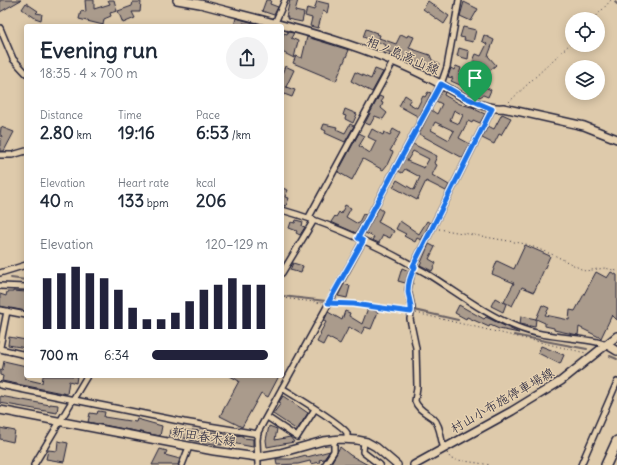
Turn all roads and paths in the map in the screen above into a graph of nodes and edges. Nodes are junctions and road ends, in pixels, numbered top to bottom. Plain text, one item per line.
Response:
1 (177, 0) edge
2 (285, 0) edge
3 (459, 0) edge
4 (611, 0) edge
5 (600, 12) edge
6 (270, 24) edge
7 (274, 24) edge
8 (0, 28) edge
9 (284, 28) edge
10 (565, 49) edge
11 (393, 62) junction
12 (24, 71) edge
13 (441, 84) junction
14 (503, 108) junction
15 (492, 109) junction
16 (617, 139) edge
17 (24, 151) edge
18 (0, 155) edge
19 (284, 211) edge
20 (312, 218) junction
21 (432, 227) junction
22 (360, 240) junction
23 (24, 266) edge
24 (414, 267) junction
25 (284, 269) edge
26 (617, 271) edge
27 (0, 273) edge
28 (0, 286) edge
29 (24, 287) edge
30 (284, 298) edge
31 (328, 303) junction
32 (0, 310) edge
33 (411, 310) junction
34 (7, 311) junction
35 (24, 315) edge
36 (617, 336) edge
37 (606, 345) junction
38 (0, 348) edge
39 (617, 351) edge
40 (587, 353) dead end
41 (24, 354) edge
42 (86, 378) edge
43 (617, 382) edge
44 (0, 385) edge
45 (282, 388) junction
46 (72, 400) junction
47 (315, 409) junction
48 (0, 410) edge
49 (267, 417) junction
50 (60, 423) junction
51 (258, 434) junction
52 (334, 439) junction
53 (347, 439) junction
54 (364, 441) junction
55 (617, 441) edge
56 (189, 447) junction
57 (444, 448) junction
58 (257, 457) junction
59 (34, 465) edge
60 (182, 465) edge
61 (258, 465) edge
62 (325, 465) edge
63 (380, 465) edge
64 (397, 465) edge
65 (414, 465) edge
66 (491, 465) edge
67 (582, 465) edge
68 (606, 465) edge

1 - 6 main road, 相ノ島高山線
2 - 7 street
3 - 13 street
4 - 5 path
8 - 12 street
9 - 11 main road, 相ノ島高山線
10 - 14 path
11 - 13 main road, 相ノ島高山線
11 - 20 street
13 - 15 main road, 相ノ島高山線
13 - 22 street
14 - 15 main road, 相ノ島高山線
14 - 16 main road, 相ノ島高山線
15 - 21 street
17 - 18 street
19 - 20 street
20 - 22 street
20 - 25 street
21 - 24 street
21 - 26 path
22 - 24 street
22 - 31 street
23 - 27 street
24 - 33 street
24 - 37 street
28 - 29 street
30 - 31 path
31 - 33 path
31 - 45 street
32 - 34 street
33 - 40 path
33 - 57 street
34 - 35 street
34 - 38 street
36 - 37 main road, 村山小布施停車場線
37 - 39 main road
37 - 57 main road, 村山小布施停車場線
38 - 41 street
42 - 46 street
43 - 67 street
44 - 46 street
45 - 47 street
45 - 49 street
46 - 50 street
46 - 51 street
47 - 49 street
47 - 53 street
48 - 50 main road, 新田春木線
49 - 51 street
50 - 56 main road, 新田春木線
50 - 59 street
51 - 58 street
52 - 53 main road, 新田春木線
52 - 58 main road, 新田春木線
52 - 62 street
53 - 54 main road, 新田春木線
54 - 63 street
54 - 64 main road, 新田春木線
55 - 68 highway
56 - 58 main road, 新田春木線
56 - 60 street
57 - 65 main road, 村山小布施停車場線
57 - 66 path
58 - 61 street

